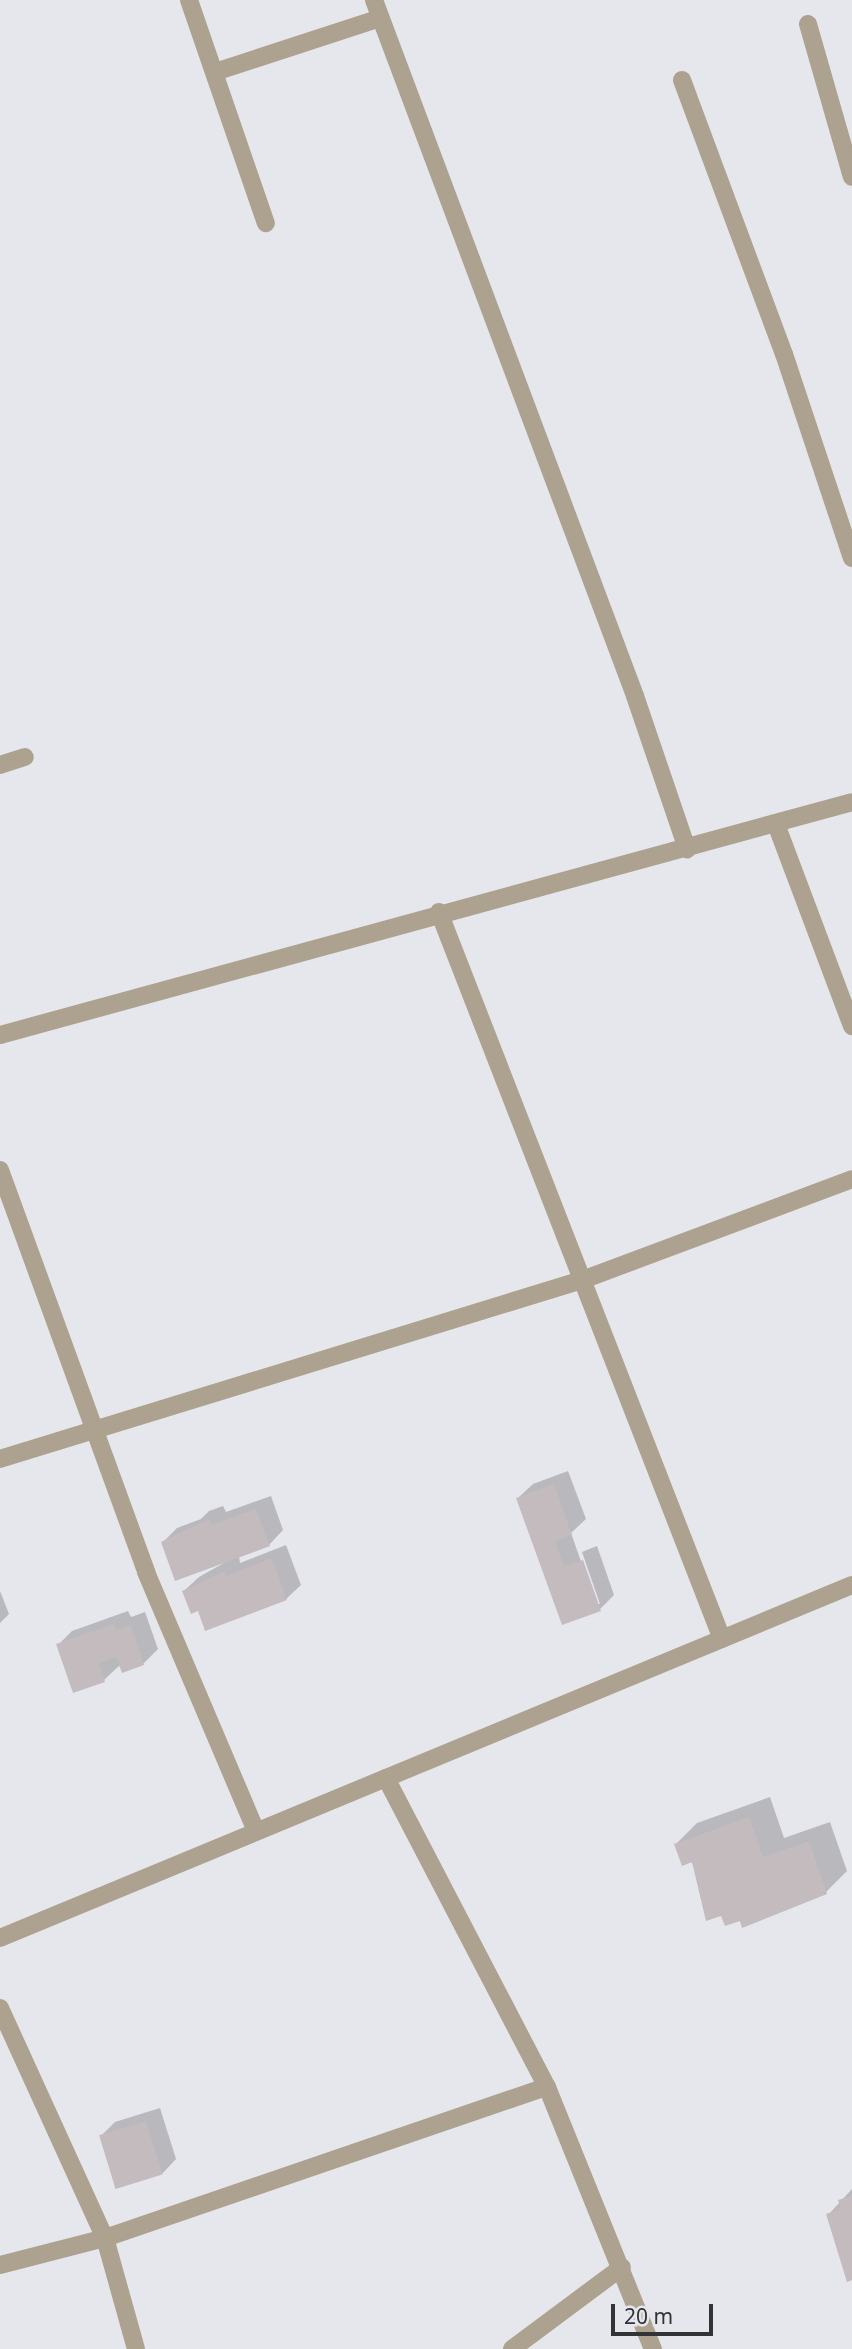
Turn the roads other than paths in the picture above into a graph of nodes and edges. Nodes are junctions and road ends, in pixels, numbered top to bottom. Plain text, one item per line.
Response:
1 (189, 0) edge
2 (374, 0) edge
3 (380, 18) junction
4 (808, 24) dead end
5 (215, 72) junction
6 (682, 79) dead end
7 (852, 177) edge
8 (266, 223) dead end
9 (852, 558) edge
10 (25, 757) dead end
11 (0, 765) edge
12 (852, 802) edge
13 (776, 824) junction
14 (687, 849) junction
15 (439, 912) junction
16 (852, 1026) edge
17 (0, 1035) edge
18 (0, 1170) edge
19 (852, 1179) edge
20 (585, 1279) junction
21 (97, 1430) junction
22 (0, 1459) edge
23 (852, 1585) edge
24 (722, 1639) junction
25 (386, 1778) junction
26 (256, 1831) junction
27 (0, 1938) edge
28 (0, 2008) edge
29 (547, 2087) junction
30 (105, 2238) junction
31 (0, 2265) edge
32 (622, 2267) junction
33 (136, 2349) edge
34 (512, 2349) edge
35 (653, 2349) edge

1 - 5 street
2 - 3 street
3 - 5 street
3 - 14 street
4 - 7 street
5 - 8 street
6 - 9 street
10 - 11 street
12 - 13 street
13 - 14 street
13 - 16 street
14 - 15 street
15 - 17 street
15 - 20 street
18 - 21 street
19 - 20 street
20 - 21 street
20 - 24 street
21 - 22 street
21 - 26 street
23 - 24 street
24 - 25 street
25 - 26 street
25 - 29 street
26 - 27 street
28 - 30 street
29 - 30 street
29 - 32 street
30 - 31 street
30 - 33 street
32 - 34 street
32 - 35 street

